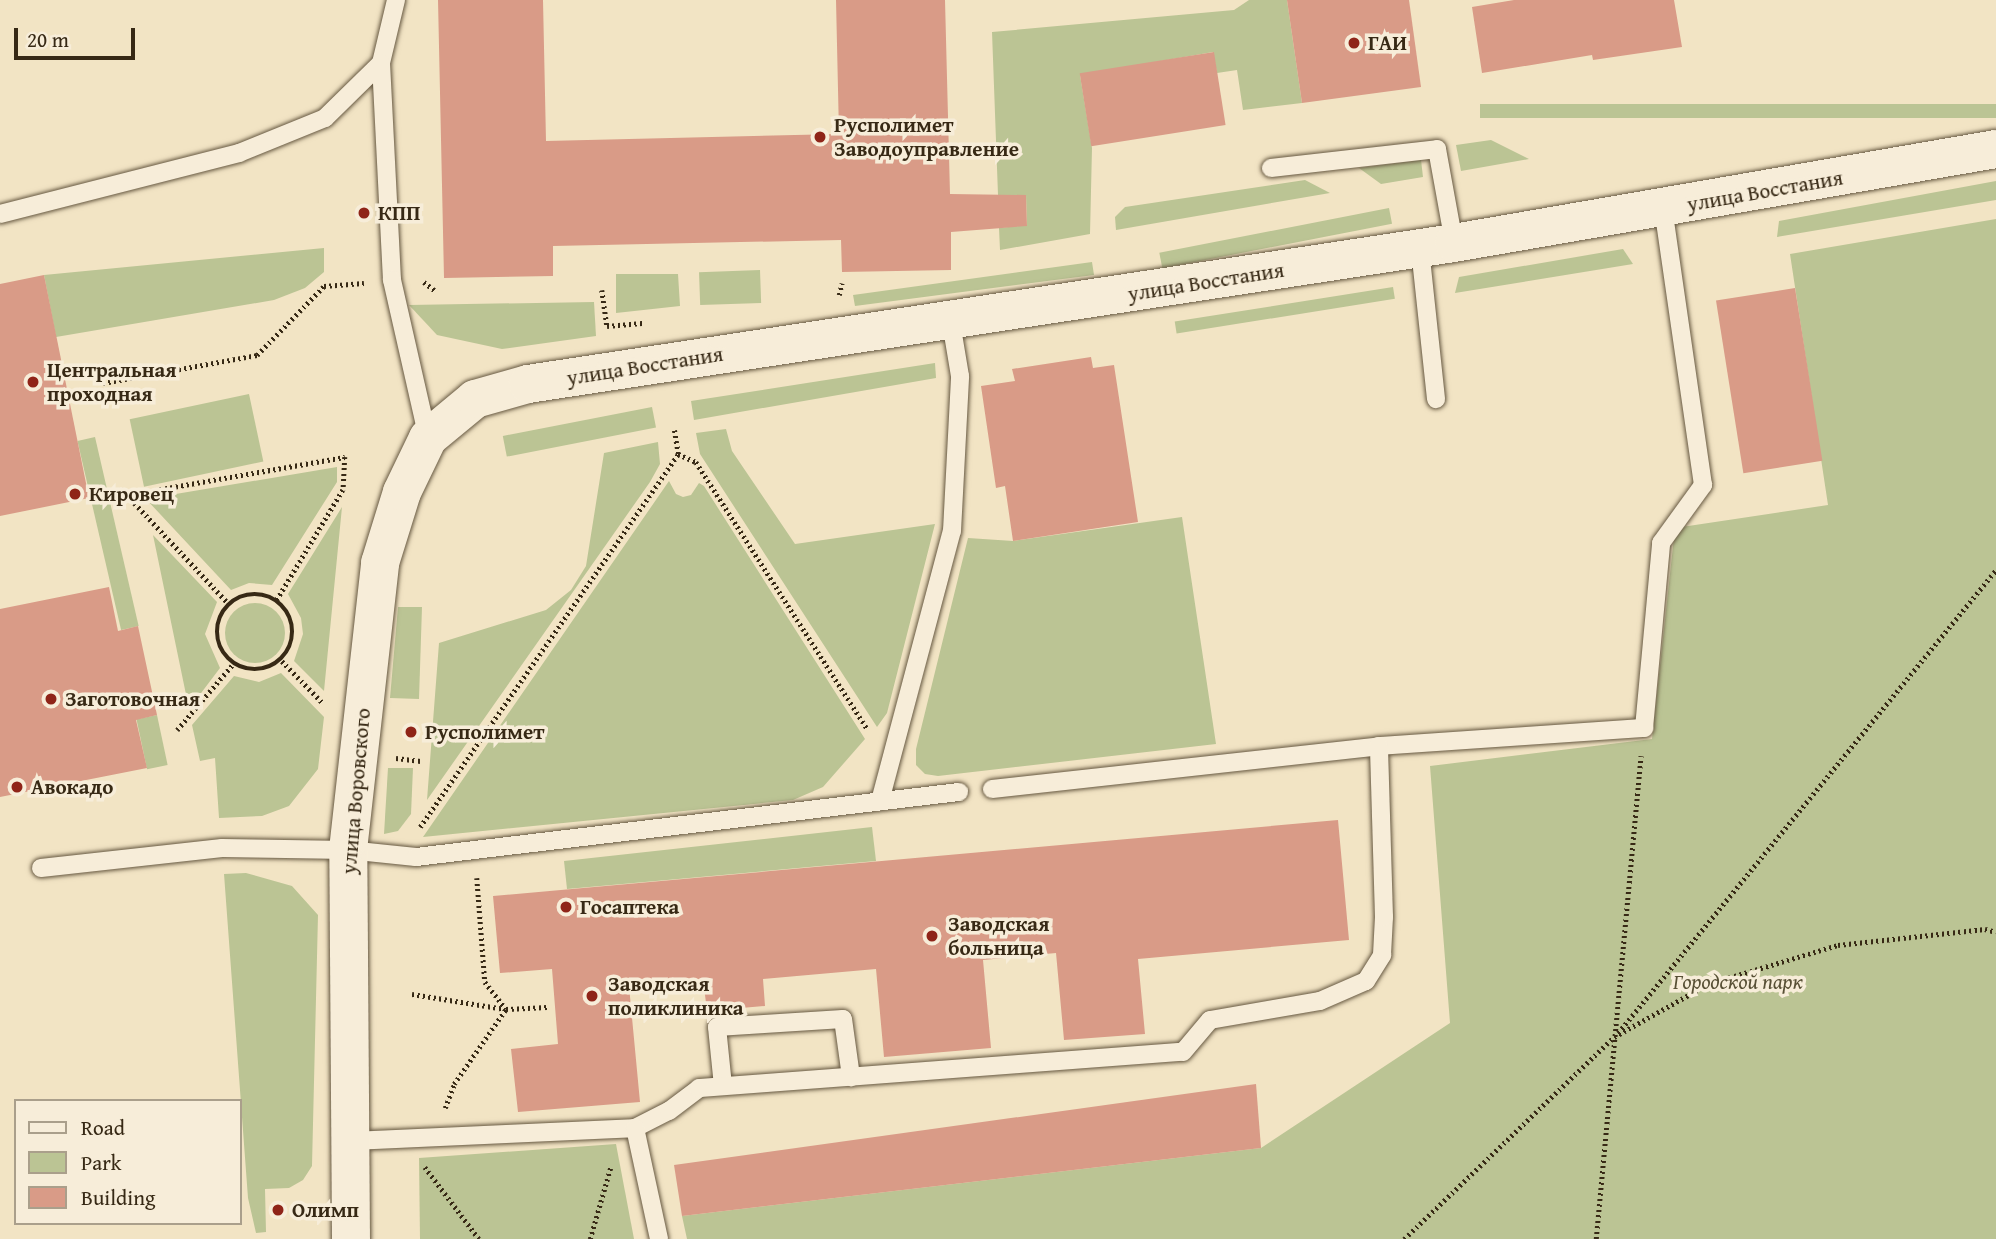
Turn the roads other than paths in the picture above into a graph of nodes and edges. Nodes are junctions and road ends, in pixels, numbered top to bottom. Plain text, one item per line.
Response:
1 (396, 0) edge
2 (382, 62) junction
3 (1996, 149) edge
4 (1271, 168) dead end
5 (1663, 209) junction
6 (0, 214) edge
7 (1437, 246) junction
8 (951, 322) junction
9 (1436, 399) dead end
10 (428, 438) junction
11 (1379, 746) junction
12 (992, 789) dead end
13 (958, 792) dead end
14 (880, 801) junction
15 (348, 850) junction
16 (41, 868) dead end
17 (852, 1077) junction
18 (723, 1086) junction
19 (635, 1128) junction
20 (350, 1140) junction
21 (351, 1239) edge
22 (659, 1239) edge

1 - 2 lane
2 - 6 lane
2 - 10 lane
3 - 5 street, улица Восстания
4 - 7 lane
5 - 7 street, улица Восстания
5 - 11 lane
7 - 8 street, улица Восстания
7 - 9 lane
8 - 10 street, улица Восстания
8 - 14 lane
10 - 15 street, улица Воровского
11 - 12 lane
11 - 17 lane
13 - 14 lane
14 - 15 lane
15 - 16 lane
15 - 20 street, улица Воровского
17 - 18 lane
17 - 18 lane
18 - 19 lane
19 - 20 lane
19 - 22 lane
20 - 21 street, улица Воровского

